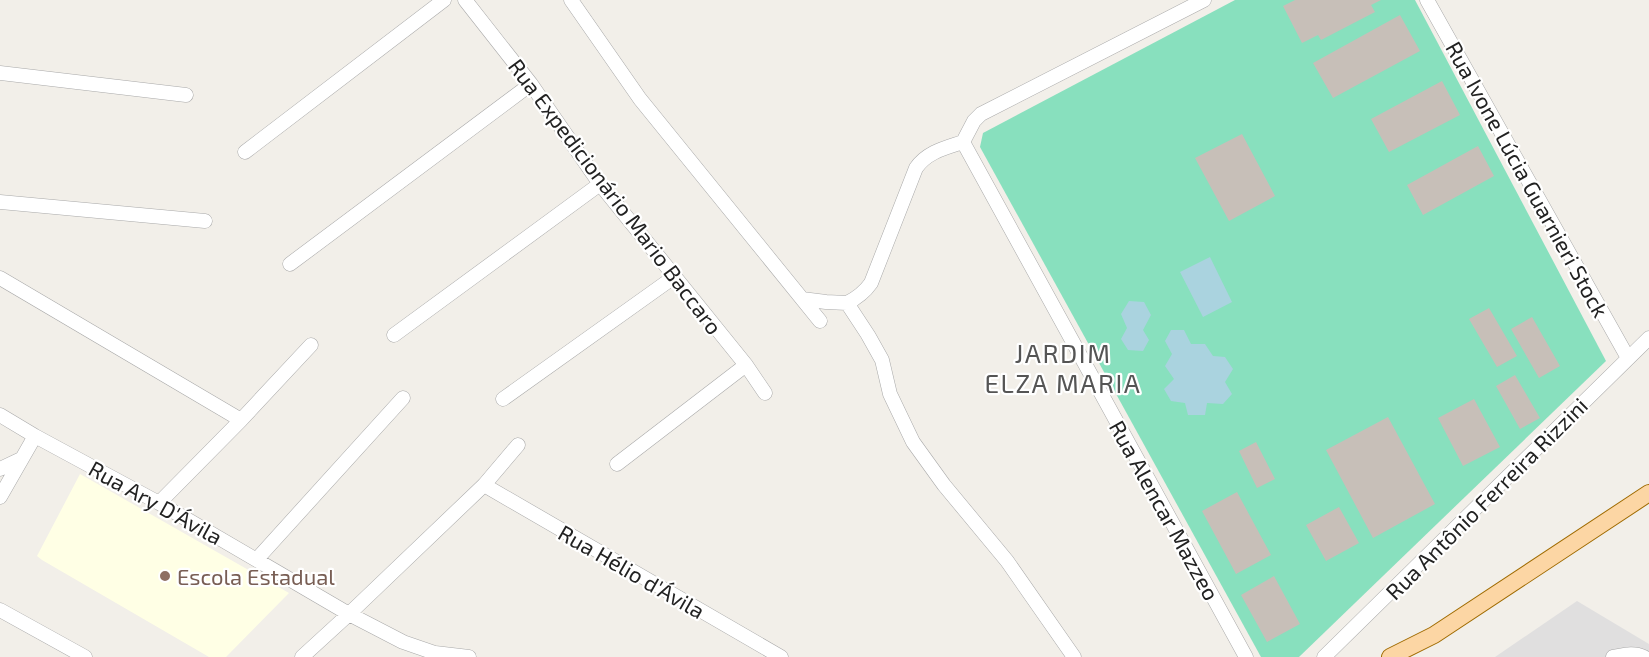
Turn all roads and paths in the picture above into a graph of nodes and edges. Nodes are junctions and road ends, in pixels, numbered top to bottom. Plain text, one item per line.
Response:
1 (444, 0) edge
2 (465, 0) edge
3 (571, 0) edge
4 (1204, 0) edge
5 (1427, 0) edge
6 (0, 73) edge
7 (531, 84) junction
8 (186, 95) dead end
9 (963, 142) junction
10 (245, 152) dead end
11 (600, 184) junction
12 (0, 202) edge
13 (205, 221) dead end
14 (290, 264) dead end
15 (674, 277) junction
16 (0, 278) edge
17 (802, 299) junction
18 (847, 303) junction
19 (820, 321) dead end
20 (394, 335) dead end
21 (1649, 338) edge
22 (311, 345) dead end
23 (1628, 358) junction
24 (746, 365) junction
25 (765, 393) dead end
26 (403, 398) dead end
27 (502, 399) dead end
28 (0, 415) edge
29 (241, 420) junction
30 (35, 436) junction
31 (518, 445) dead end
32 (21, 459) junction
33 (617, 464) dead end
34 (0, 469) edge
35 (484, 485) junction
36 (1649, 493) edge
37 (0, 497) edge
38 (159, 503) junction
39 (257, 559) junction
40 (0, 610) edge
41 (349, 614) junction
42 (1434, 636) junction
43 (436, 655) edge
44 (85, 657) edge
45 (302, 657) edge
46 (469, 657) edge
47 (781, 657) edge
48 (1074, 657) edge
49 (1246, 657) edge
50 (1324, 657) edge
51 (1390, 657) edge
52 (1409, 657) edge
53 (1613, 657) edge
54 (1644, 657) edge

1 - 10 street
2 - 7 street, Rua Expedicionário Mario Baccaro
3 - 17 street
4 - 9 street
5 - 23 street, Rua Ivone Lúcia Guarnieri Stock
6 - 8 street
7 - 11 street, Rua Expedicionário Mario Baccaro
7 - 14 street
9 - 18 street
9 - 49 street, Rua Alencar Mazzeo
11 - 15 street, Rua Expedicionário Mario Baccaro
11 - 20 street
12 - 13 street
15 - 24 street, Rua Expedicionário Mario Baccaro
15 - 27 street
16 - 29 street
17 - 18 street
17 - 19 street
18 - 48 street
21 - 23 street, Rua Antônio Ferreira Rizzini
22 - 29 street
23 - 50 street, Rua Antônio Ferreira Rizzini
24 - 25 street, Rua Expedicionário Mario Baccaro
24 - 33 street
26 - 39 street
28 - 30 street, Rua Ary D'Ávila
29 - 38 street
30 - 32 street
30 - 38 street, Rua Ary D'Ávila
31 - 35 street
32 - 34 street
32 - 37 street
35 - 41 street
35 - 47 street, Rua Hélio d'Ávila
36 - 42 main road
38 - 39 street, Rua Ary D'Ávila
39 - 41 street, Rua Ary D'Ávila
40 - 44 street
41 - 43 street, Rua Ary D'Ávila
41 - 45 street
42 - 51 main road
42 - 52 main road
43 - 46 street
53 - 54 street

